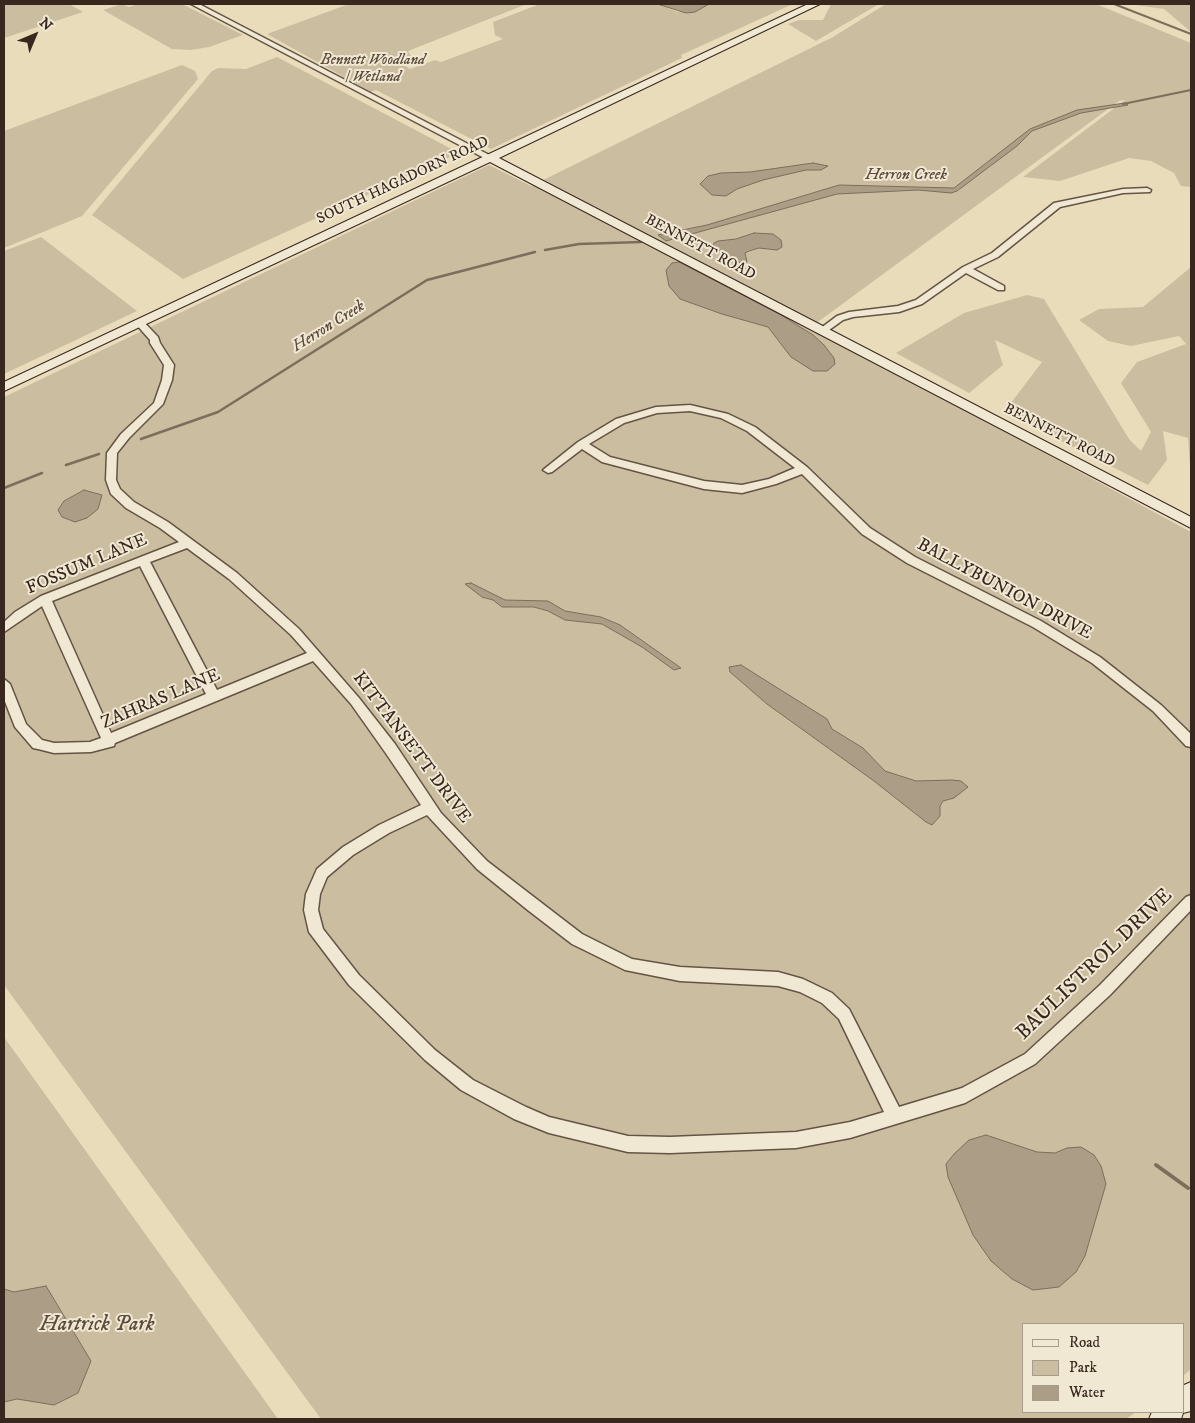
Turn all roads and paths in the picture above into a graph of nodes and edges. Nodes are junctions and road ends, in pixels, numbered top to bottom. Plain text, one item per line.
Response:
1 (194, 4) edge
2 (815, 4) edge
3 (491, 158) junction
4 (1147, 190) dead end
5 (966, 269) junction
6 (1001, 288) dead end
7 (135, 326) junction
8 (822, 331) junction
9 (4, 387) edge
10 (582, 444) junction
11 (803, 469) junction
12 (548, 470) dead end
13 (1191, 523) edge
14 (188, 543) junction
15 (143, 560) junction
16 (45, 599) junction
17 (4, 628) edge
18 (315, 655) junction
19 (4, 684) edge
20 (214, 697) junction
21 (108, 742) junction
22 (1191, 742) edge
23 (428, 808) junction
24 (1191, 900) edge
25 (894, 1116) junction

1 - 3 street, BENNETT ROAD
2 - 3 street, SOUTH HAGADORN ROAD
3 - 7 street, SOUTH HAGADORN ROAD
3 - 8 street, BENNETT ROAD
4 - 5 street
5 - 6 street
5 - 8 street
7 - 9 street, SOUTH HAGADORN ROAD
7 - 14 street, KITTANSETT DRIVE
8 - 13 street, BENNETT ROAD
10 - 11 street
10 - 11 street, BALLYBUNION DRIVE
10 - 12 street, BALLYBUNION DRIVE
11 - 22 street, BALLYBUNION DRIVE
14 - 15 street, FOSSUM LANE
14 - 18 street, KITTANSETT DRIVE
15 - 16 street, FOSSUM LANE
15 - 20 street
16 - 17 street, FOSSUM LANE
16 - 21 street
18 - 20 street, ZAHRAS LANE
18 - 23 street, KITTANSETT DRIVE
19 - 21 street, ZAHRAS LANE
20 - 21 street, ZAHRAS LANE
23 - 25 street, KITTANSETT DRIVE
23 - 25 street, BAULISTROL DRIVE
24 - 25 street, BAULISTROL DRIVE

